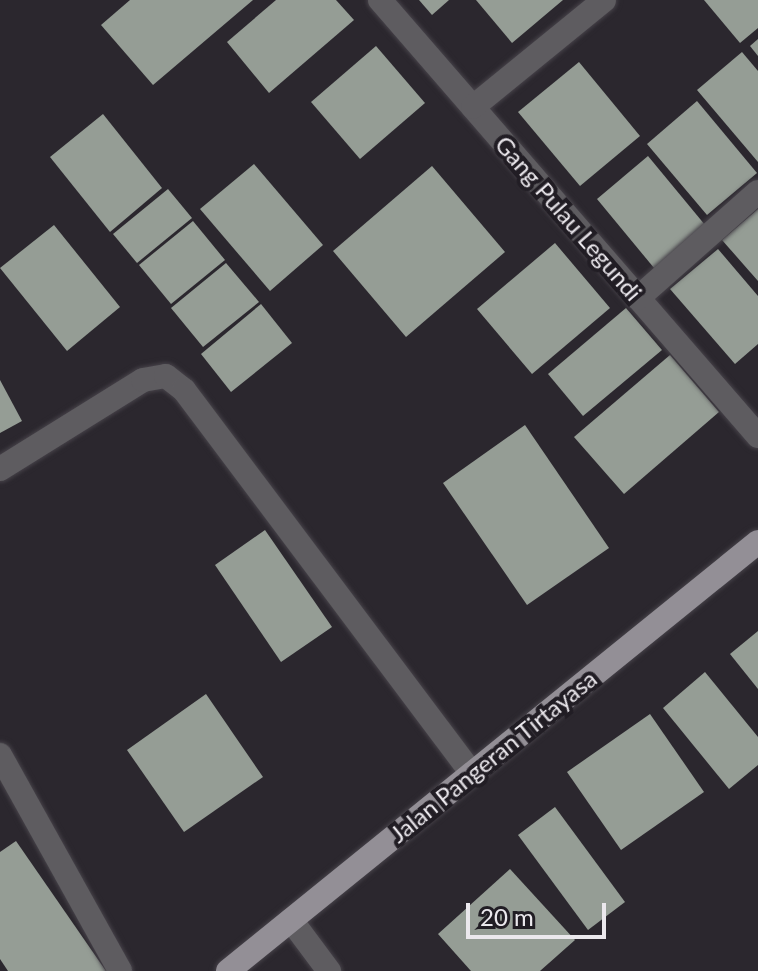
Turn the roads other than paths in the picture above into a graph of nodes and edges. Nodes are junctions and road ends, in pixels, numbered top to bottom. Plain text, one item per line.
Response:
1 (380, 0) edge
2 (604, 0) edge
3 (473, 107) junction
4 (758, 192) edge
5 (638, 298) junction
6 (758, 436) edge
7 (0, 469) edge
8 (758, 542) edge
9 (0, 755) edge
10 (472, 773) junction
11 (291, 920) junction
12 (120, 971) edge
13 (228, 971) edge
14 (329, 971) edge

1 - 3 street, Gang Pulau Legundi
2 - 3 street
3 - 5 street, Gang Pulau Legundi
4 - 5 street
5 - 6 street, Gang Pulau Legundi
7 - 10 street
8 - 10 main road, Jalan Pangeran Tirtayasa
9 - 12 street
10 - 11 main road, Jalan Pangeran Tirtayasa
11 - 13 main road, Jalan Pangeran Tirtayasa
11 - 14 street

